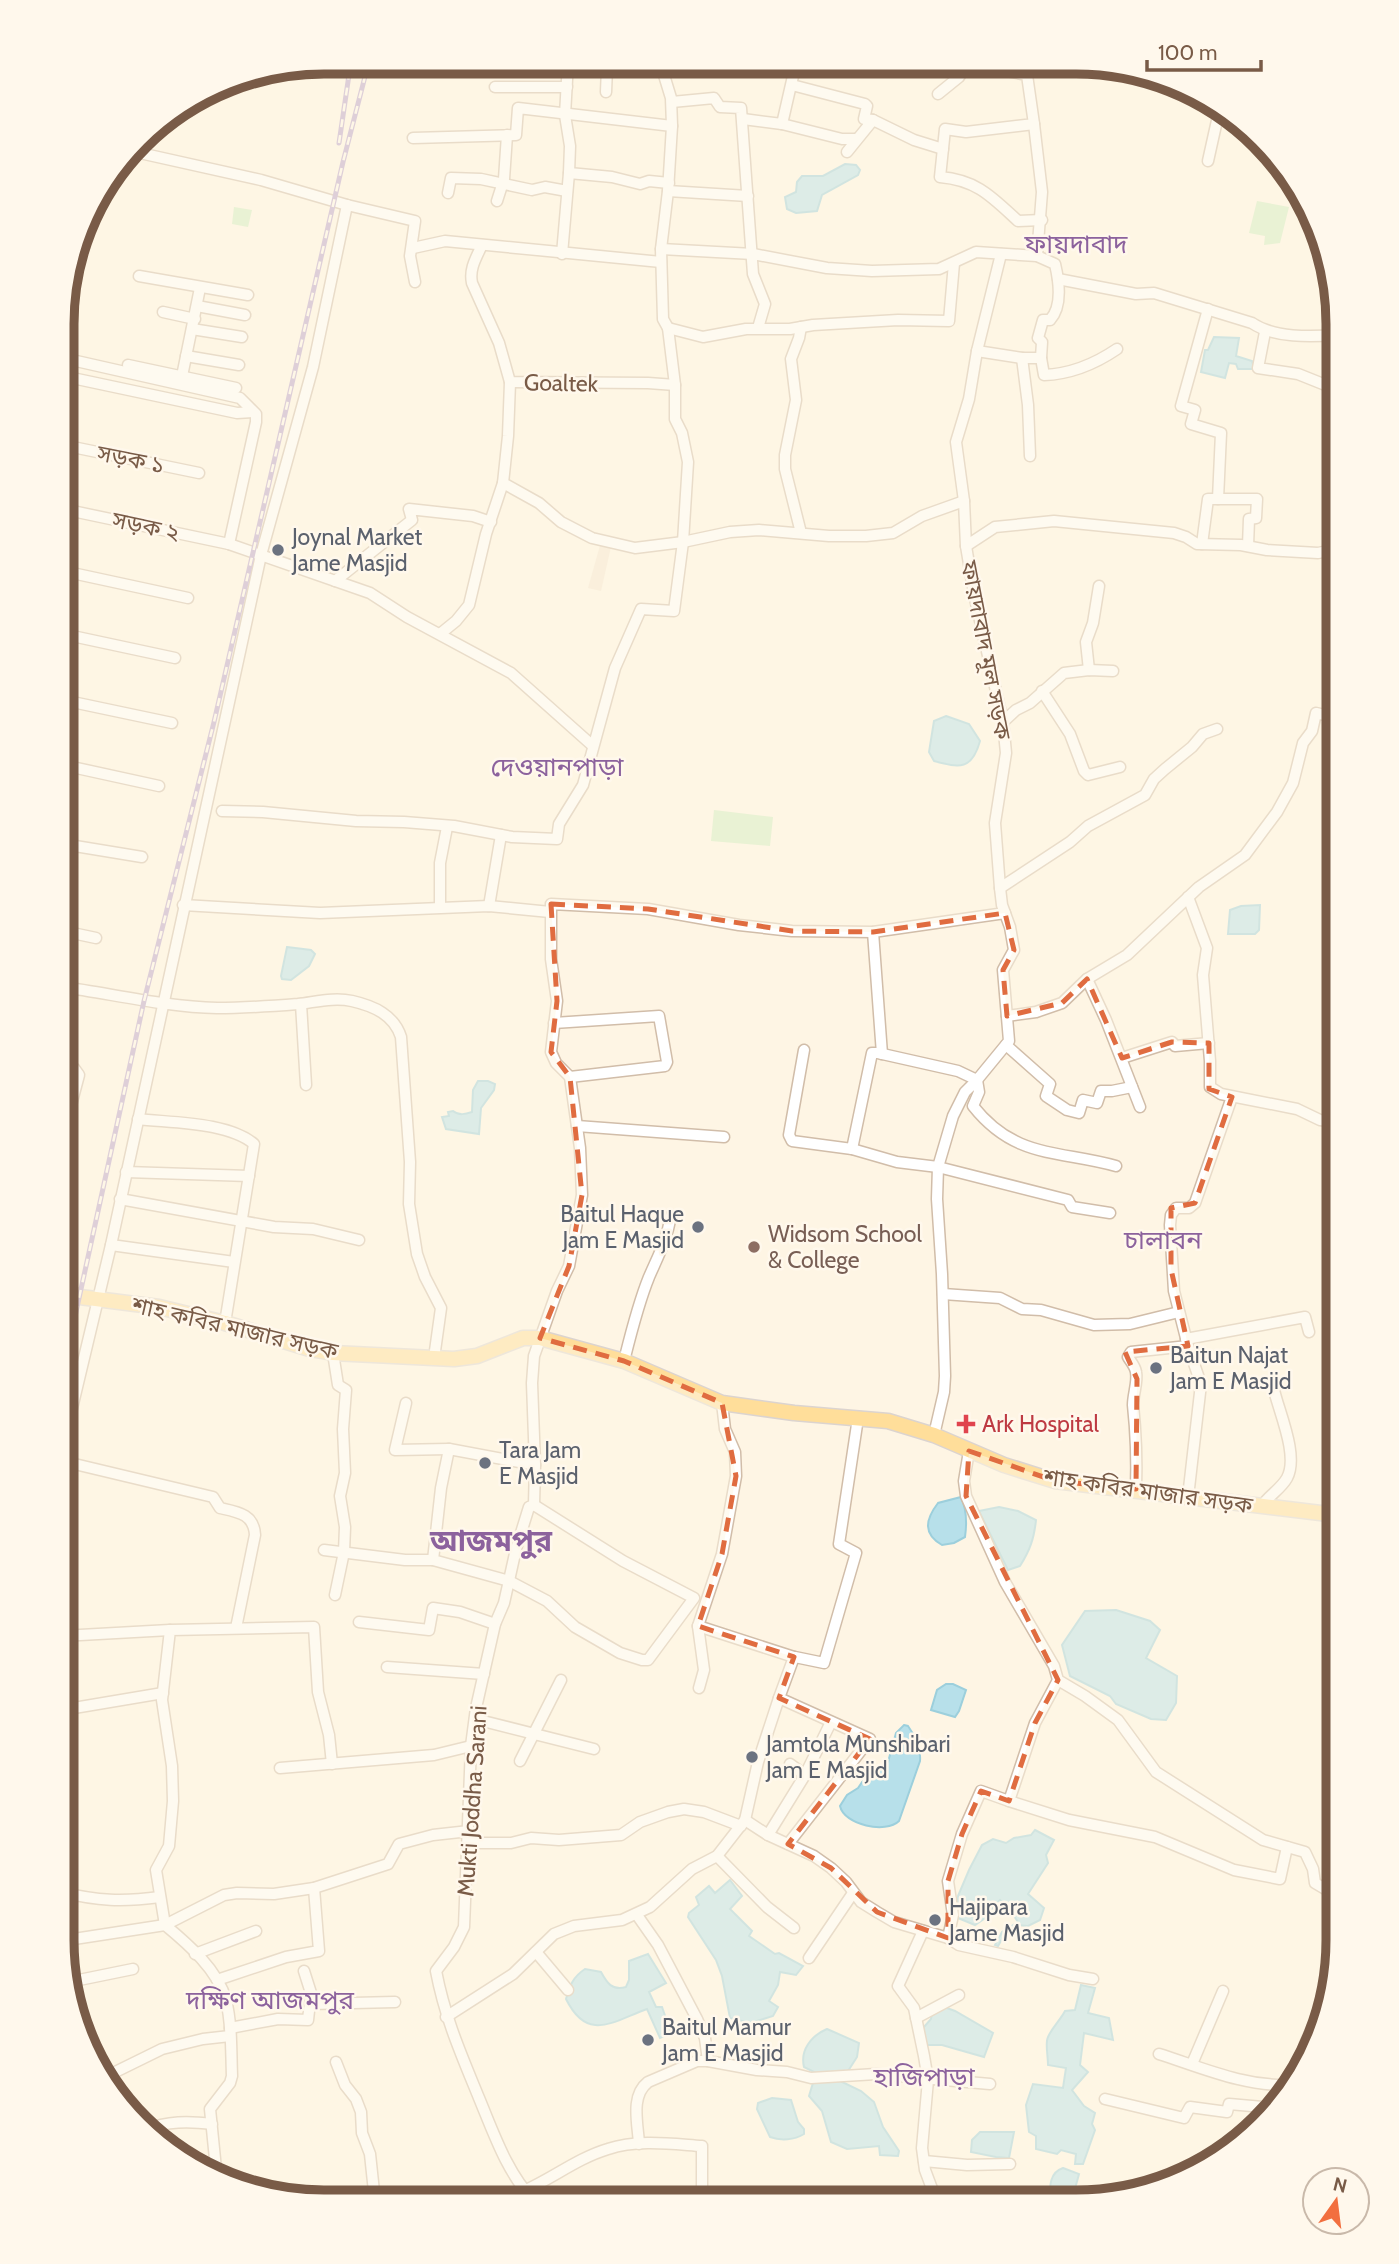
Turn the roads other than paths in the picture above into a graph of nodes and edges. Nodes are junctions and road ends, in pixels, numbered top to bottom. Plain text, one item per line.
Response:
1 (568, 74) edge
2 (608, 74) edge
3 (664, 74) edge
4 (794, 74) edge
5 (961, 74) edge
6 (1022, 74) edge
7 (792, 85) junction
8 (495, 87) dead end
9 (567, 87) junction
10 (606, 92) dead end
11 (937, 94) dead end
12 (672, 102) junction
13 (565, 115) junction
14 (1218, 118) edge
15 (743, 119) junction
16 (873, 120) junction
17 (782, 124) junction
18 (1034, 124) junction
19 (672, 126) junction
20 (507, 135) junction
21 (413, 138) dead end
22 (857, 139) junction
23 (943, 149) junction
24 (847, 152) dead end
25 (141, 154) edge
26 (1208, 161) dead end
27 (569, 173) junction
28 (501, 183) junction
29 (668, 187) junction
30 (567, 191) junction
31 (448, 194) dead end
32 (748, 196) junction
33 (497, 201) dead end
34 (347, 205) junction
35 (1042, 220) junction
36 (482, 245) junction
37 (413, 248) junction
38 (661, 249) junction
39 (562, 254) junction
40 (753, 254) junction
41 (1001, 254) junction
42 (1037, 256) junction
43 (660, 261) junction
44 (954, 263) junction
45 (139, 276) dead end
46 (1058, 279) junction
47 (415, 282) dead end
48 (201, 288) junction
49 (248, 295) dead end
50 (197, 306) junction
51 (1208, 309) junction
52 (163, 312) dead end
53 (245, 314) dead end
54 (193, 324) junction
55 (801, 327) junction
56 (668, 328) junction
57 (758, 328) junction
58 (1265, 332) junction
59 (242, 337) dead end
60 (1326, 337) edge
61 (1117, 349) dead end
62 (977, 351) junction
63 (186, 356) junction
64 (1022, 358) junction
65 (1041, 358) junction
66 (74, 360) edge
67 (128, 365) dead end
68 (239, 365) dead end
69 (74, 378) edge
70 (181, 381) junction
71 (510, 382) junction
72 (675, 385) junction
73 (1326, 385) edge
74 (236, 388) dead end
75 (253, 412) junction
76 (74, 447) edge
77 (1030, 456) dead end
78 (199, 473) dead end
79 (503, 483) junction
80 (1218, 499) junction
81 (964, 501) junction
82 (74, 511) edge
83 (491, 522) junction
84 (801, 533) junction
85 (683, 542) junction
86 (229, 544) junction
87 (1202, 544) junction
88 (966, 546) junction
89 (1248, 546) junction
90 (1326, 552) edge
91 (261, 555) junction
92 (74, 573) edge
93 (335, 581) junction
94 (1099, 586) dead end
95 (188, 598) dead end
96 (440, 634) junction
97 (74, 636) edge
98 (175, 658) dead end
99 (1089, 670) junction
100 (1113, 671) dead end
101 (1042, 691) junction
102 (74, 702) edge
103 (1326, 715) edge
104 (1003, 722) junction
105 (172, 723) dead end
106 (1217, 729) dead end
107 (593, 746) junction
108 (1121, 766) dead end
109 (74, 767) edge
110 (159, 786) dead end
111 (222, 811) dead end
112 (447, 827) junction
113 (501, 835) junction
114 (74, 846) edge
115 (142, 857) dead end
116 (1000, 888) junction
117 (1188, 897) junction
118 (183, 905) junction
119 (489, 906) junction
120 (440, 907) junction
121 (550, 912) junction
122 (1005, 913) junction
123 (873, 932) junction
124 (74, 933) edge
125 (96, 938) dead end
126 (1087, 979) junction
127 (74, 989) edge
128 (163, 1002) junction
129 (301, 1004) junction
130 (1007, 1016) junction
131 (554, 1023) junction
132 (1209, 1043) junction
133 (1006, 1045) junction
134 (804, 1050) dead end
135 (882, 1054) junction
136 (1122, 1058) junction
137 (74, 1068) edge
138 (570, 1077) junction
139 (977, 1080) junction
140 (306, 1085) dead end
141 (1132, 1087) junction
142 (74, 1093) edge
143 (1233, 1097) junction
144 (1140, 1108) dead end
145 (138, 1119) junction
146 (1326, 1121) edge
147 (577, 1126) junction
148 (724, 1137) dead end
149 (852, 1149) junction
150 (1116, 1166) dead end
151 (938, 1167) junction
152 (126, 1172) junction
153 (249, 1176) junction
154 (120, 1199) junction
155 (1110, 1213) dead end
156 (671, 1216) dead end
157 (240, 1221) junction
158 (359, 1240) dead end
159 (111, 1245) junction
160 (234, 1262) junction
161 (74, 1294) edge
162 (943, 1294) junction
163 (98, 1300) junction
164 (1179, 1312) junction
165 (225, 1323) junction
166 (1309, 1332) dead end
167 (540, 1338) junction
168 (1187, 1342) junction
169 (333, 1353) junction
170 (434, 1358) junction
171 (624, 1360) junction
172 (1274, 1390) dead end
173 (74, 1400) edge
174 (722, 1403) junction
175 (406, 1404) dead end
176 (858, 1418) junction
177 (936, 1428) junction
178 (449, 1449) junction
179 (969, 1451) junction
180 (74, 1464) edge
181 (535, 1465) junction
182 (1136, 1489) junction
183 (1188, 1497) junction
184 (534, 1505) junction
185 (1261, 1507) junction
186 (1326, 1514) edge
187 (324, 1550) dead end
188 (344, 1552) junction
189 (433, 1560) junction
190 (509, 1581) junction
191 (335, 1595) dead end
192 (359, 1622) dead end
193 (495, 1624) junction
194 (698, 1626) junction
195 (236, 1628) junction
196 (170, 1630) junction
197 (74, 1635) edge
198 (795, 1657) dead end
199 (387, 1667) dead end
200 (484, 1674) junction
201 (561, 1680) dead end
202 (1058, 1680) junction
203 (699, 1688) dead end
204 (163, 1692) junction
205 (779, 1698) junction
206 (74, 1708) edge
207 (475, 1719) junction
208 (831, 1722) junction
209 (532, 1735) junction
210 (471, 1746) junction
211 (594, 1749) dead end
212 (520, 1761) dead end
213 (332, 1764) junction
214 (790, 1764) dead end
215 (280, 1769) dead end
216 (805, 1775) junction
217 (1009, 1801) junction
218 (743, 1823) junction
219 (768, 1835) junction
220 (468, 1837) junction
221 (788, 1844) junction
222 (1287, 1847) junction
223 (717, 1856) junction
224 (314, 1888) junction
225 (1326, 1890) edge
226 (853, 1893) junction
227 (74, 1894) edge
228 (160, 1897) junction
229 (637, 1915) junction
230 (165, 1925) junction
231 (794, 1928) dead end
232 (256, 1931) dead end
233 (923, 1931) junction
234 (948, 1938) junction
235 (74, 1939) edge
236 (536, 1952) junction
237 (195, 1954) junction
238 (808, 1958) dead end
239 (133, 1969) dead end
240 (304, 1971) dead end
241 (1093, 1979) dead end
242 (217, 1980) junction
243 (77, 1981) edge
244 (568, 1990) dead end
245 (1223, 1992) dead end
246 (959, 1995) dead end
247 (395, 2002) dead end
248 (311, 2004) junction
249 (446, 2017) junction
250 (916, 2018) junction
251 (230, 2032) junction
252 (1159, 2054) dead end
253 (336, 2062) dead end
254 (708, 2062) junction
255 (1192, 2064) junction
256 (112, 2073) edge
257 (928, 2080) junction
258 (990, 2084) dead end
259 (1280, 2084) edge
260 (1105, 2099) dead end
261 (1261, 2107) edge
262 (212, 2124) junction
263 (156, 2125) edge
264 (639, 2144) junction
265 (923, 2161) junction
266 (1010, 2164) dead end
267 (216, 2166) edge
268 (374, 2190) edge
269 (523, 2190) edge
270 (526, 2190) edge
271 (702, 2190) edge
272 (933, 2190) edge

1 - 9 street
2 - 10 street
3 - 12 street
4 - 7 street
5 - 11 street
6 - 18 street
7 - 16 street
7 - 17 street
8 - 9 street
9 - 13 street
12 - 15 street
12 - 19 street
13 - 19 street
13 - 20 street
13 - 27 street
14 - 26 street
15 - 17 street
15 - 32 street
16 - 22 street
16 - 23 street
17 - 22 street
18 - 23 street
18 - 35 street
19 - 29 street
20 - 21 street
20 - 28 street
22 - 24 street
23 - 35 street
25 - 34 street
27 - 29 street
27 - 30 street
28 - 30 street
28 - 31 street
28 - 33 street
29 - 32 street
29 - 38 street
30 - 39 street
32 - 40 street
34 - 37 street
34 - 91 street
35 - 42 street
36 - 37 street
36 - 39 street
36 - 71 street, Goaltek
37 - 47 street
38 - 40 street
38 - 43 street
39 - 43 street
40 - 44 street
40 - 57 street
41 - 42 street
41 - 44 street
41 - 62 street, ফায়দাবাদ মূল সড়ক
42 - 46 street
43 - 56 street
44 - 55 street
45 - 48 street
46 - 51 street
46 - 65 street
48 - 49 street
48 - 50 street
50 - 53 street
50 - 54 street
51 - 58 street
51 - 80 street
52 - 54 street
54 - 59 street
54 - 63 street
55 - 57 street
55 - 84 street
56 - 57 street
56 - 72 street
58 - 60 street
58 - 73 street
61 - 65 street
62 - 64 street
62 - 81 street, ফায়দাবাদ মূল সড়ক
63 - 68 street
63 - 70 street
64 - 65 street
64 - 77 street
66 - 70 street
67 - 70 street
69 - 75 street
70 - 74 street
70 - 75 street
71 - 72 street, Goaltek
71 - 79 street
72 - 85 street
75 - 86 street
76 - 78 street, সড়ক ১
79 - 83 street
79 - 85 street
80 - 87 street
80 - 89 street
81 - 84 street
81 - 88 street, ফায়দাবাদ মূল সড়ক
82 - 86 street, সড়ক ২
83 - 93 street
83 - 96 street
84 - 85 street
85 - 107 street
86 - 91 street, সড়ক ২
87 - 88 street
87 - 89 street
88 - 104 street, ফায়দাবাদ মূল সড়ক
89 - 90 street
91 - 93 street, সড়ক ২
91 - 118 street
92 - 95 street
93 - 96 street, সড়ক ২
94 - 99 street
96 - 107 street, সড়ক ২
97 - 98 street
99 - 100 street
99 - 101 street
101 - 104 street
101 - 108 street
102 - 105 street
103 - 117 street
104 - 116 street, ফায়দাবাদ মূল সড়ক
106 - 116 street
107 - 113 street
109 - 110 street
111 - 112 street
112 - 113 street
112 - 120 street
113 - 119 street
114 - 115 street
116 - 122 street, ফায়দাবাদ মূল সড়ক
117 - 126 street
117 - 132 street
118 - 120 street
118 - 128 street
119 - 120 street
119 - 121 street
121 - 123 street
121 - 131 street
122 - 123 street
122 - 130 street, ফায়দাবাদ মূল সড়ক
123 - 135 street
124 - 125 street
126 - 130 street
126 - 136 street
127 - 128 street
128 - 129 street
128 - 145 street
129 - 140 street
129 - 170 street
130 - 133 street, ফায়দাবাদ মূল সড়ক
131 - 138 street
131 - 138 street
132 - 136 street
132 - 143 street
133 - 139 street
133 - 141 street
134 - 149 street
135 - 139 street
135 - 149 street
136 - 141 street
137 - 142 street
138 - 147 street, Mukti Joddha Sarani
139 - 150 street
139 - 151 street
141 - 144 street
143 - 146 street
143 - 164 street
145 - 152 street
145 - 153 street
147 - 148 street
147 - 167 street, Mukti Joddha Sarani
149 - 151 street
151 - 155 street
151 - 162 street
152 - 153 street
152 - 154 street
153 - 157 street
154 - 157 street
154 - 159 street
156 - 171 street
157 - 158 street
157 - 160 street
159 - 160 street
159 - 163 street
160 - 165 street
161 - 163 main road, শাহ কবির মাজার সড়ক
162 - 164 street
162 - 177 street
163 - 165 main road, শাহ কবির মাজার সড়ক
163 - 173 street
164 - 168 street
165 - 169 main road, শাহ কবির মাজার সড়ক
166 - 168 street
167 - 170 main road, শাহ কবির মাজার সড়ক
167 - 171 main road, শাহ কবির মাজার সড়ক
167 - 181 street, Mukti Joddha Sarani
168 - 182 street
168 - 183 street
169 - 170 main road, শাহ কবির মাজার সড়ক
169 - 188 street
171 - 174 main road, শাহ কবির মাজার সড়ক
172 - 185 street
174 - 176 main road, শাহ কবির মাজার সড়ক
174 - 194 street
175 - 178 street
176 - 177 main road, শাহ কবির মাজার সড়ক
176 - 198 street
177 - 179 main road, শাহ কবির মাজার সড়ক
178 - 181 street
178 - 189 street
179 - 182 main road, শাহ কবির মাজার সড়ক
179 - 202 street
180 - 195 street
181 - 184 street, Mukti Joddha Sarani
182 - 183 main road, শাহ কবির মাজার সড়ক
183 - 185 main road, শাহ কবির মাজার সড়ক
184 - 190 street, Mukti Joddha Sarani
184 - 190 street
185 - 186 main road, শাহ কবির মাজার সড়ক
187 - 188 street
188 - 189 street
188 - 191 street
189 - 190 street
190 - 193 street, Mukti Joddha Sarani
192 - 193 street
193 - 200 street, Mukti Joddha Sarani
194 - 203 street
194 - 205 street
195 - 196 street
195 - 213 street
196 - 197 street
196 - 204 street
199 - 200 street
200 - 207 street, Mukti Joddha Sarani
201 - 209 street
202 - 217 street
202 - 222 street
204 - 206 street
204 - 228 street
205 - 208 street
205 - 218 street
207 - 209 street
207 - 210 street, Mukti Joddha Sarani
208 - 216 street
208 - 221 street
209 - 211 street
209 - 212 street
210 - 213 street
210 - 220 street, Mukti Joddha Sarani
213 - 215 street
214 - 216 street
216 - 219 street
217 - 222 street
217 - 234 street
218 - 219 street
218 - 220 street
218 - 223 street
219 - 221 street
220 - 224 street
220 - 249 street, Mukti Joddha Sarani
221 - 226 street
222 - 225 street
223 - 229 street
223 - 231 street
224 - 230 street
224 - 242 street
226 - 233 street
226 - 238 street
227 - 228 street
228 - 230 street
229 - 236 street
229 - 254 street
230 - 235 street
230 - 237 street
232 - 237 street
233 - 234 street
233 - 250 street
234 - 241 street
236 - 244 street
236 - 249 street
237 - 242 street
239 - 243 street
240 - 248 street
242 - 251 street
245 - 255 street
246 - 250 street
247 - 248 street
248 - 251 street
249 - 269 street, Mukti Joddha Sarani
250 - 257 street
251 - 256 street
251 - 262 street
252 - 255 street
253 - 268 street
254 - 257 street
254 - 264 street
255 - 259 street
257 - 258 street
257 - 265 street
260 - 261 street
262 - 263 street
262 - 267 street
264 - 270 street
264 - 271 street
265 - 266 street
265 - 272 street

